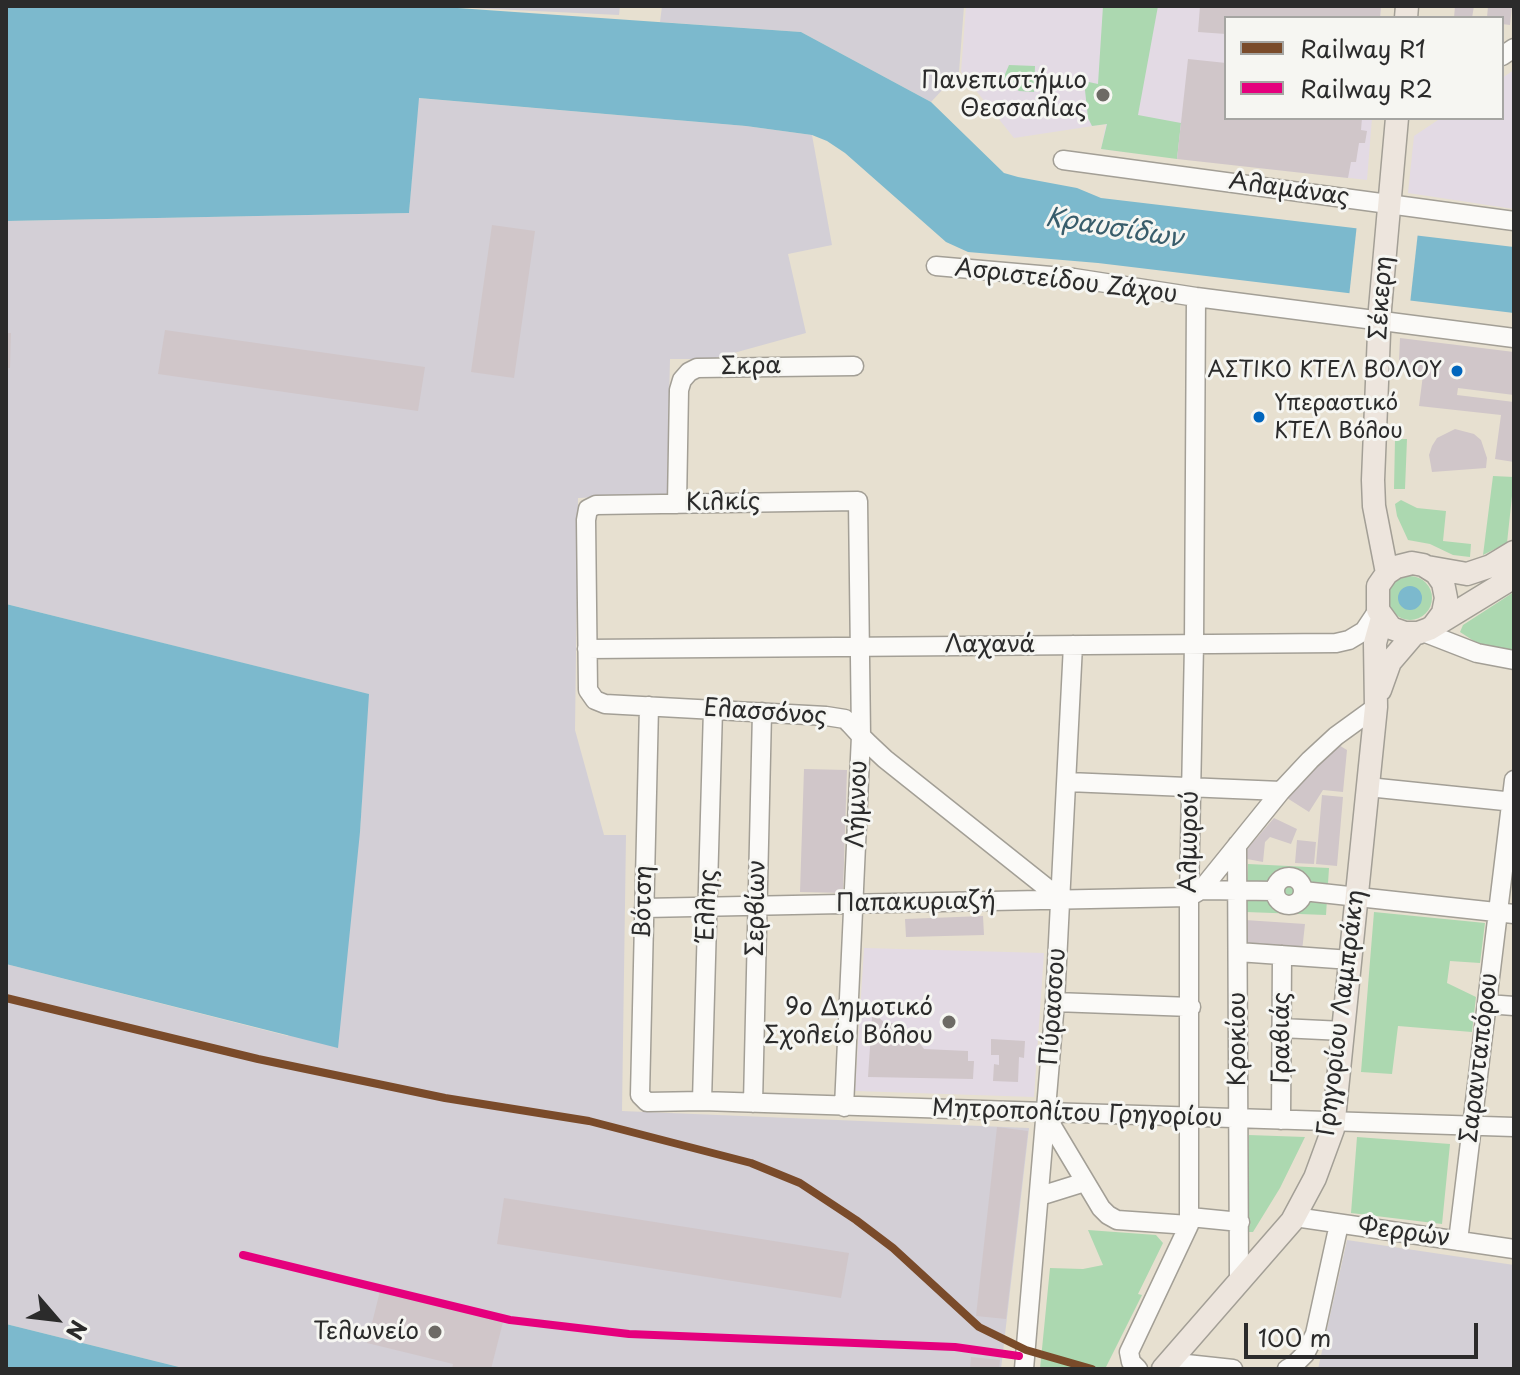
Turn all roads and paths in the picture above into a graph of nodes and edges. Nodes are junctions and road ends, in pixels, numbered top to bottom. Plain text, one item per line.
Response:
1 (1400, 121) edge
2 (1063, 160) dead end
3 (1389, 210) junction
4 (1514, 221) edge
5 (936, 266) dead end
6 (1196, 297) junction
7 (1380, 315) junction
8 (1514, 338) edge
9 (854, 366) dead end
10 (858, 501) joint
11 (677, 504) junction
12 (1514, 552) edge
13 (1427, 567) junction
14 (1387, 573) junction
15 (1514, 577) edge
16 (1380, 614) junction
17 (1424, 630) junction
18 (1194, 644) junction
19 (1073, 645) junction
20 (860, 646) junction
21 (587, 649) junction
22 (1514, 660) edge
23 (649, 706) junction
24 (1376, 707) junction
25 (713, 709) junction
26 (762, 712) junction
27 (861, 736) junction
28 (1514, 780) edge
29 (1068, 782) junction
30 (1368, 787) junction
31 (1191, 788) junction
32 (1281, 791) junction
33 (1513, 802) edge
34 (1237, 845) junction
35 (1237, 892) junction
36 (1195, 894) junction
37 (1357, 897) junction
38 (1062, 900) junction
39 (854, 904) junction
40 (757, 906) junction
41 (708, 907) junction
42 (644, 908) junction
43 (1506, 913) edge
44 (1238, 952) junction
45 (1282, 955) junction
46 (1351, 960) junction
47 (1055, 1002) junction
48 (1487, 1004) junction
49 (1514, 1006) edge
50 (1191, 1007) junction
51 (1281, 1028) junction
52 (1343, 1031) junction
53 (642, 1099) joint
54 (702, 1101) junction
55 (753, 1103) junction
56 (844, 1107) junction
57 (1046, 1114) junction
58 (1191, 1118) junction
59 (1239, 1120) junction
60 (1281, 1120) junction
61 (1334, 1121) junction
62 (1472, 1126) junction
63 (1514, 1127) edge
64 (1085, 1182) junction
65 (1040, 1196) junction
66 (1295, 1217) junction
67 (1189, 1221) junction
68 (1240, 1222) junction
69 (1339, 1224) junction
70 (1458, 1241) junction
71 (1514, 1249) edge
72 (1239, 1281) junction
73 (1161, 1367) edge
74 (1024, 1369) edge
75 (1138, 1369) edge
76 (1233, 1369) edge
77 (1287, 1369) edge

1 - 3 main road, Σέκερη
2 - 3 street, Αλαμάνας
3 - 4 street, Αλαμάνας
3 - 7 main road, Σέκερη
5 - 6 street, Ασριστείδου Ζάχου
6 - 7 street, Ασριστείδου Ζάχου
6 - 18 street, Αλμυρού
7 - 8 street, Ασριστείδου Ζάχου
7 - 14 main road, Σέκερη
9 - 11 street, Σκρα
10 - 11 street, Κιλκίς
10 - 20 street, Λήμνου
11 - 21 street, Κιλκίς
12 - 13 main road
13 - 14 main road
13 - 17 main road
14 - 16 main road
15 - 17 main road, Γρηγορίου Λαμπράκη
16 - 17 main road
16 - 18 street, Λαχανά
16 - 24 main road, Γρηγορίου Λαμπράκη
17 - 22 street
17 - 24 main road, Γρηγορίου Λαμπράκη
18 - 19 street, Λαχανά
18 - 31 street, Αλμυρού
19 - 20 street, Λαχανά
19 - 29 street, Πύρασσου
20 - 21 street, Λαχανά
20 - 27 street, Λήμνου
21 - 23 street, Ελασσόνος
23 - 25 street, Ελασσόνος
23 - 42 street, Βότση
24 - 30 main road, Γρηγορίου Λαμπράκη
24 - 32 street
25 - 26 street, Ελασσόνος
25 - 41 street, Έλλης
26 - 27 street, Ελασσόνος
26 - 40 street, Σερβίων
27 - 38 street, Ελασσόνος
27 - 39 street, Λήμνου
28 - 33 street, Σαρανταπόρου
29 - 31 street
29 - 38 street, Πύρασσου
30 - 33 street
30 - 37 main road, Γρηγορίου Λαμπράκη
31 - 32 street
31 - 36 street, Αλμυρού
32 - 34 street
33 - 43 street, Σαρανταπόρου
34 - 35 street, Κροκίου
34 - 36 street
35 - 36 street, Παπακυριαζή
35 - 37 street, Παπακυριαζή
35 - 44 street, Κροκίου
36 - 38 street, Παπακυριαζή
36 - 50 street, Αλμυρού
37 - 43 street
37 - 46 main road, Γρηγορίου Λαμπράκη
38 - 39 street, Παπακυριαζή
38 - 47 street, Πύρασσου
39 - 40 street, Παπακυριαζή
39 - 56 street, Λήμνου
40 - 41 street, Παπακυριαζή
40 - 55 street, Σερβίων
41 - 42 street, Παπακυριαζή
41 - 54 street, Έλλης
42 - 53 street, Βότση
43 - 48 street, Σαρανταπόρου
44 - 45 street
44 - 59 street, Κροκίου
45 - 46 street
45 - 51 street, Γραβιάς
46 - 52 main road, Γρηγορίου Λαμπράκη
47 - 50 street
47 - 57 street, Πύρασσου
48 - 49 street
48 - 62 street, Σαρανταπόρου
50 - 58 street, Αλμυρού
51 - 52 street
51 - 60 street, Γραβιάς
52 - 61 main road, Γρηγορίου Λαμπράκη
53 - 54 street, Μητροπολίτου Γρηγορίου
54 - 55 street, Μητροπολίτου Γρηγορίου
55 - 56 street, Μητροπολίτου Γρηγορίου
56 - 57 street, Μητροπολίτου Γρηγορίου
57 - 58 street, Μητροπολίτου Γρηγορίου
57 - 64 street
57 - 65 street, Πύρασσου
58 - 59 street, Μητροπολίτου Γρηγορίου
58 - 67 street, Αλμυρού
59 - 60 street, Μητροπολίτου Γρηγορίου
59 - 68 street, Κροκίου
60 - 61 street, Μητροπολίτου Γρηγορίου
61 - 62 street, Μητροπολίτου Γρηγορίου
61 - 66 main road, Γρηγορίου Λαμπράκη
62 - 63 street, Μητροπολίτου Γρηγορίου
62 - 70 street, Σαρανταπόρου
64 - 65 street
64 - 67 street
65 - 74 street, Πύρασσου
66 - 69 street, Φερρών
66 - 72 main road, Γρηγορίου Λαμπράκη
67 - 68 street
67 - 75 street, Αλμυρού
68 - 72 street, Κροκίου
69 - 70 street, Φερρών
69 - 77 street
70 - 71 street, Φερρών
72 - 73 main road, Γρηγορίου Λαμπράκη
73 - 76 street

